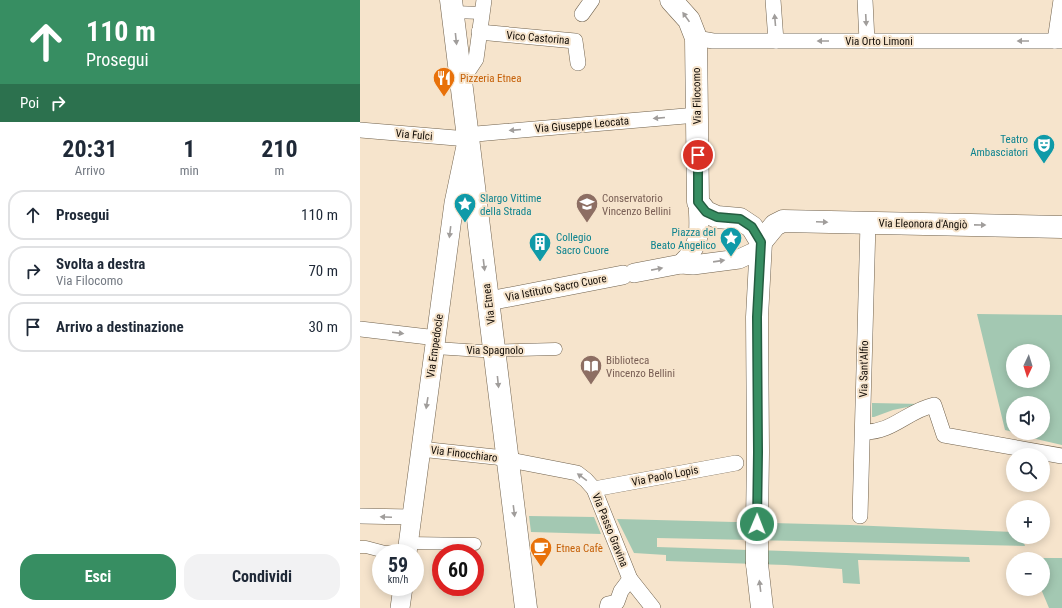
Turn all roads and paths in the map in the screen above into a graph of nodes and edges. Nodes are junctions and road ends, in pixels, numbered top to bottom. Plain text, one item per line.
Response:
1 (592, 0) edge
2 (671, 0) edge
3 (773, 0) edge
4 (865, 0) edge
5 (1061, 0) edge
6 (452, 6) edge
7 (483, 6) edge
8 (582, 14) dead end
9 (479, 32) junction
10 (696, 38) junction
11 (776, 41) junction
12 (867, 41) junction
13 (1059, 41) edge
14 (578, 63) dead end
15 (460, 80) junction
16 (698, 115) junction
17 (360, 130) edge
18 (468, 139) junction
19 (698, 202) junction
20 (868, 223) junction
21 (1062, 227) edge
22 (761, 246) junction
23 (681, 264) junction
24 (489, 301) junction
25 (360, 329) edge
26 (436, 343) junction
27 (556, 349) dead end
28 (494, 351) junction
29 (863, 432) junction
30 (420, 448) junction
31 (1062, 456) edge
32 (507, 460) junction
33 (736, 462) dead end
34 (594, 489) junction
35 (360, 516) edge
36 (860, 516) dead end
37 (411, 517) junction
38 (408, 544) edge
39 (360, 547) edge
40 (372, 549) edge
41 (630, 579) junction
42 (402, 596) edge
43 (400, 608) edge
44 (526, 608) edge
45 (607, 608) edge
46 (653, 608) edge
47 (762, 608) edge

1 - 8 street
10 -> 2 main road, Via Filocomo
11 -> 3 street
4 -> 12 street
5 - 13 street
6 - 7 street
6 -> 15 main road, Via Etnea
7 - 9 street
9 - 14 street, Vico Castorina
9 - 15 street
10 - 11 street, Via Orto Limoni
10 - 16 main road, Via Filocomo
12 -> 11 street, Via Orto Limoni
13 -> 12 street, Via Orto Limoni
15 - 18 main road, Via Etnea
16 -> 18 street, Via Giuseppe Leocata
16 - 19 main road, Via Filocomo
17 - 18 street, Via Fulci
18 -> 24 main road, Via Etnea
18 -> 26 street, Via Empedocle
19 - 22 main road
19 - 23 street
20 -> 21 main road, Via Eleonora d'Angiò
22 -> 20 main road, Via Eleonora d'Angiò
20 - 29 street, Via Sant'Alfio
23 -> 22 street, Via Istituto Sacro Cuore
47 -> 22 main road, bridge
24 -> 23 street, Via Istituto Sacro Cuore
24 - 28 main road, Via Etnea
25 -> 26 street
26 - 28 street, Via Spagnolo
26 -> 30 street, Via Empedocle
27 - 28 street, Via Spagnolo
28 -> 32 main road, Via Etnea
29 - 31 street
29 - 36 street, Via Sant'Alfio
30 - 32 street, Via Finocchiaro
30 - 37 street, Via Empedocle
34 -> 32 street, Via Passo Gravina
32 -> 44 main road, Via Etnea
33 - 34 street, Via Paolo Lopis
34 - 41 street, Via Passo Gravina
37 -> 35 street
37 - 38 street, Via Empedocle
39 - 40 street
41 - 45 street
41 - 46 street, Via Passo Gravina
42 - 43 street

